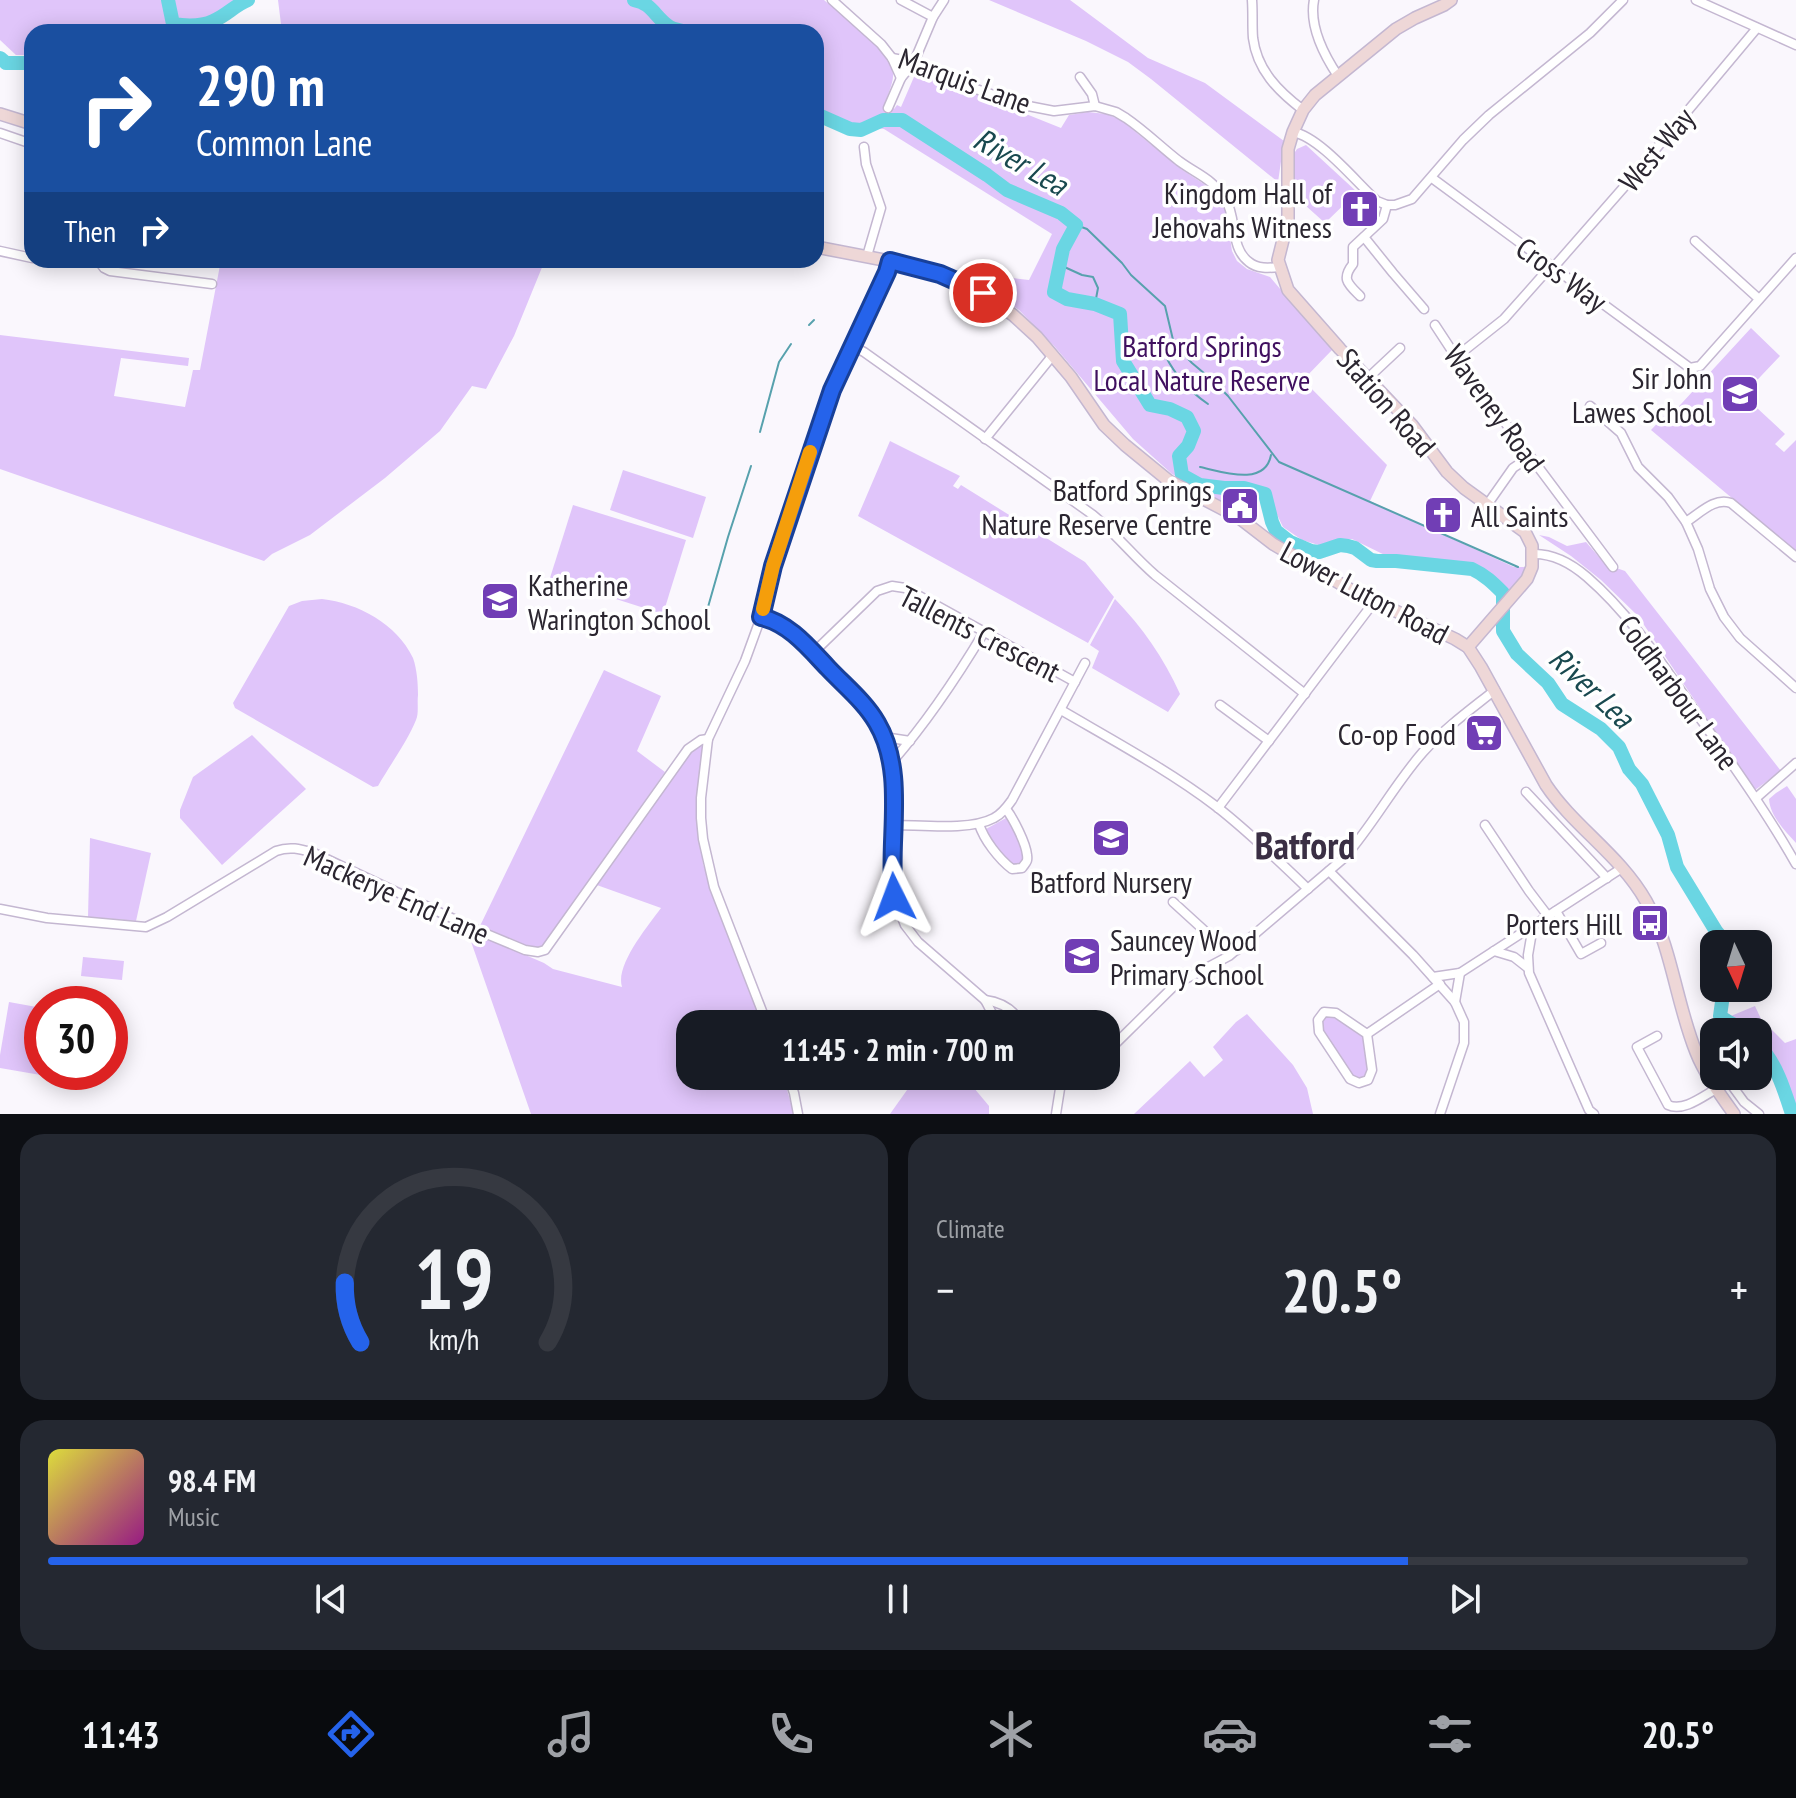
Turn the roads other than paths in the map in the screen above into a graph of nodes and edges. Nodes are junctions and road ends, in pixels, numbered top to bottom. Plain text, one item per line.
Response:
1 (832, 0) edge
2 (901, 0) edge
3 (944, 0) edge
4 (1252, 0) edge
5 (1314, 0) edge
6 (1451, 0) edge
7 (1623, 0) edge
8 (1696, 0) edge
9 (933, 17) junction
10 (1757, 28) junction
11 (1796, 45) edge
12 (892, 58) junction
13 (914, 62) junction
14 (1338, 76) junction
15 (1080, 77) dead end
16 (901, 78) junction
17 (1095, 106) junction
18 (888, 108) dead end
19 (1303, 110) junction
20 (0, 114) edge
21 (24, 122) edge
22 (1293, 132) junction
23 (0, 133) edge
24 (24, 141) edge
25 (864, 147) dead end
26 (1432, 178) junction
27 (1387, 205) junction
28 (1364, 237) junction
29 (1695, 241) dead end
30 (824, 248) edge
31 (0, 251) edge
32 (24, 256) edge
33 (867, 256) junction
34 (1796, 258) edge
35 (890, 261) junction
36 (1279, 267) junction
37 (1552, 267) junction
38 (104, 268) edge
39 (212, 284) dead end
40 (1360, 296) dead end
41 (1759, 299) junction
42 (1424, 309) dead end
43 (1435, 325) dead end
44 (852, 346) junction
45 (1400, 348) dead end
46 (1053, 355) junction
47 (1456, 357) junction
48 (1368, 378) junction
49 (1590, 406) dead end
50 (985, 439) junction
51 (1519, 464) dead end
52 (1487, 505) junction
53 (1686, 522) junction
54 (1532, 554) junction
55 (1796, 557) edge
56 (1613, 567) dead end
57 (1374, 602) junction
58 (761, 617) junction
59 (984, 632) junction
60 (1468, 647) junction
61 (814, 652) junction
62 (1085, 663) dead end
63 (1075, 682) junction
64 (1796, 688) edge
65 (1495, 690) junction
66 (1305, 694) junction
67 (1220, 705) dead end
68 (1061, 710) junction
69 (884, 737) junction
70 (708, 739) junction
71 (910, 741) junction
72 (1269, 741) junction
73 (892, 762) junction
74 (1796, 763) edge
75 (1526, 792) dead end
76 (1756, 798) junction
77 (1218, 808) junction
78 (1006, 809) junction
79 (979, 824) junction
80 (893, 825) junction
81 (1485, 825) dead end
82 (1796, 864) edge
83 (1622, 868) junction
84 (1329, 871) junction
85 (1607, 878) junction
86 (1308, 889) junction
87 (1173, 902) dead end
88 (0, 909) edge
89 (1552, 914) junction
90 (1533, 926) junction
91 (1601, 943) dead end
92 (1237, 950) junction
93 (1494, 951) junction
94 (1528, 968) junction
95 (1460, 973) junction
96 (1436, 981) junction
97 (985, 1000) junction
98 (1455, 1002) junction
99 (762, 1010) edge
100 (990, 1010) edge
101 (1010, 1010) edge
102 (1367, 1034) junction
103 (1657, 1036) dead end
104 (1120, 1039) edge
105 (1700, 1061) edge
106 (793, 1090) edge
107 (1060, 1090) edge
108 (1714, 1090) edge
109 (1717, 1090) edge
110 (1735, 1090) edge
111 (1591, 1113) edge
112 (798, 1114) edge
113 (1056, 1114) edge
114 (1440, 1114) edge
115 (1734, 1114) edge
116 (1759, 1114) edge

1 - 12 street, Marquis Lane
2 - 9 street
3 - 9 street
4 - 19 street
5 - 14 street
6 - 14 main road
7 - 26 street
8 - 10 street
9 - 13 street
10 - 11 street
10 - 37 street, West Way
12 - 13 street, Marquis Lane
12 - 16 street
13 - 16 street
13 - 17 street, Marquis Lane
14 - 19 main road
15 - 17 street
16 - 18 street
17 - 36 street
19 - 22 main road
20 - 21 main road
22 - 27 street
22 - 36 main road
23 - 24 street
25 - 33 street
26 - 27 street
26 - 37 street, Cross Way
27 - 28 street
28 - 40 street
28 - 42 street
29 - 41 street
30 - 33 main road, Lower Luton Road
31 - 32 street
33 - 35 main road, Lower Luton Road
34 - 41 street
35 - 44 street
35 - 46 main road, Lower Luton Road
36 - 48 main road, Station Road
37 - 41 street, Cross Way
37 - 47 street, West Way
38 - 39 street
43 - 47 street, Waveney Road
44 - 50 street
44 - 58 street
45 - 48 street
46 - 50 street
46 - 57 main road, Lower Luton Road
47 - 56 street, Waveney Road
48 - 52 main road, Station Road
49 - 53 street
50 - 66 street
51 - 52 street
52 - 54 main road, Station Road
53 - 55 street
53 - 64 street
54 - 60 main road
54 - 76 street, Coldharbour Lane
57 - 60 main road, Lower Luton Road
57 - 66 street
58 - 61 street
58 - 70 street
59 - 61 street, Tallents Crescent
59 - 63 street, Tallents Crescent
59 - 71 street
60 - 65 main road, Lower Luton Road
61 - 69 street
62 - 63 street
63 - 68 street
65 - 83 main road, Lower Luton Road
65 - 84 street
66 - 72 street
67 - 72 street
68 - 77 street
68 - 78 street
69 - 71 street
69 - 73 street
70 - 88 street, Mackerye End Lane
70 - 99 street
71 - 73 street
72 - 77 street
73 - 80 street
74 - 76 street
75 - 85 street
76 - 82 street, Coldharbour Lane
77 - 86 street
78 - 79 street
78 - 79 street
79 - 80 street
80 - 97 street
81 - 89 street
83 - 85 street
83 - 105 main road, Lower Luton Road
84 - 86 street
84 - 96 street
85 - 89 street
86 - 92 street
87 - 92 street
89 - 90 street
89 - 91 street
90 - 93 street
90 - 94 street
92 - 104 street
93 - 94 street
93 - 95 street
94 - 111 street
95 - 96 street
95 - 98 street
96 - 98 street
96 - 102 street
97 - 100 street
97 - 101 street
98 - 114 street
102 - 102 street
103 - 108 street
106 - 112 street
107 - 113 street
109 - 115 main road, Lower Luton Road
110 - 116 street

